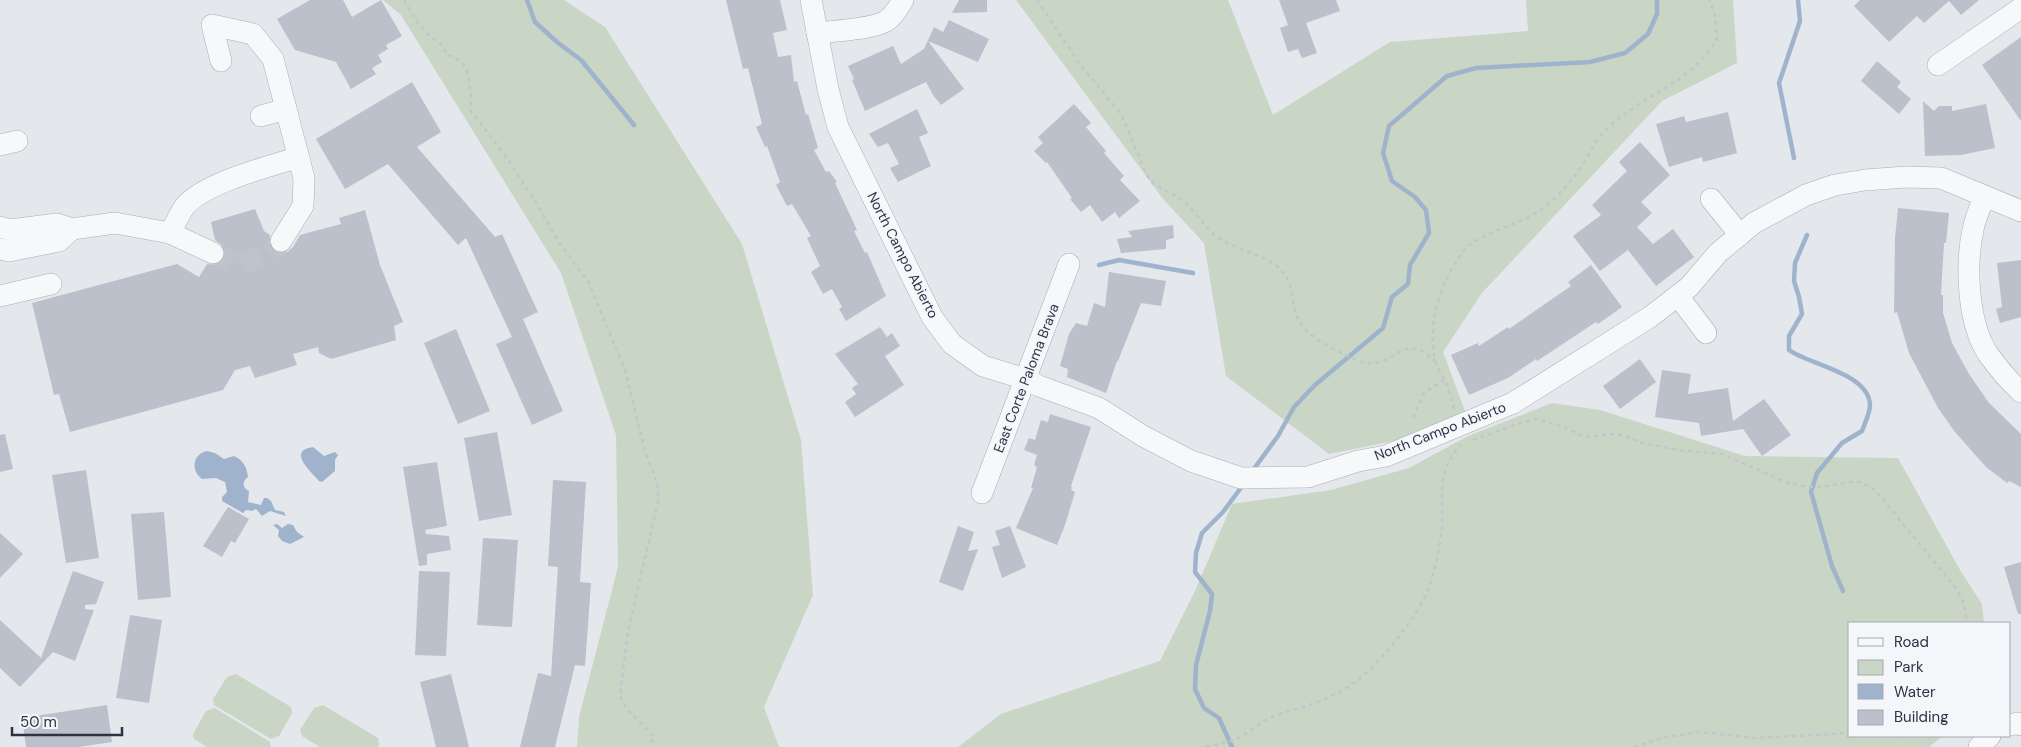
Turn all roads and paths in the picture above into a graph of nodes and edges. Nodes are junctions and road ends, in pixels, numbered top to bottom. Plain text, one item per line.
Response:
1 (404, 0) edge
2 (811, 0) edge
3 (1037, 0) edge
4 (1710, 0) edge
5 (2017, 0) edge
6 (2021, 4) edge
7 (2021, 8) edge
8 (901, 11) edge
9 (817, 33) junction
10 (221, 61) dead end
11 (1938, 64) dead end
12 (286, 109) junction
13 (261, 116) dead end
14 (298, 157) junction
15 (1984, 196) junction
16 (1711, 199) dead end
17 (2021, 211) edge
18 (0, 227) edge
19 (72, 229) junction
20 (170, 234) junction
21 (1740, 235) junction
22 (281, 241) tunnel mouth
23 (0, 249) edge
24 (213, 254) tunnel mouth
25 (1070, 264) dead end
26 (51, 284) dead end
27 (0, 296) edge
28 (1678, 296) junction
29 (1706, 333) dead end
30 (1435, 361) junction
31 (1025, 379) junction
32 (1444, 380) junction
33 (2021, 392) edge
34 (1456, 414) dead end
35 (1413, 418) dead end
36 (1460, 437) dead end
37 (1471, 440) dead end
38 (982, 493) dead end
39 (1967, 622) edge
40 (1848, 733) edge
41 (1989, 737) edge
42 (648, 747) edge
43 (1206, 747) edge
44 (1634, 747) edge
45 (1979, 747) edge

1 - 42 path
2 - 9 street, North Campo Abierto
3 - 30 path
4 - 30 path
5 - 6 street
7 - 11 street
8 - 9 street
9 - 31 street, North Campo Abierto
10 - 12 street
12 - 13 street
12 - 14 street
14 - 20 street
14 - 22 street
15 - 17 street, North Campo Abierto
15 - 21 street, North Campo Abierto
15 - 33 street
16 - 21 street
18 - 19 street
19 - 20 street
19 - 23 street
20 - 24 street
21 - 28 street, North Campo Abierto
25 - 31 street, East Corte Paloma Brava
26 - 27 street
28 - 29 street
28 - 31 street, North Campo Abierto
30 - 32 path
31 - 38 street, East Corte Paloma Brava
32 - 34 path
32 - 35 path
36 - 43 path
37 - 39 path
40 - 44 path
41 - 45 street

